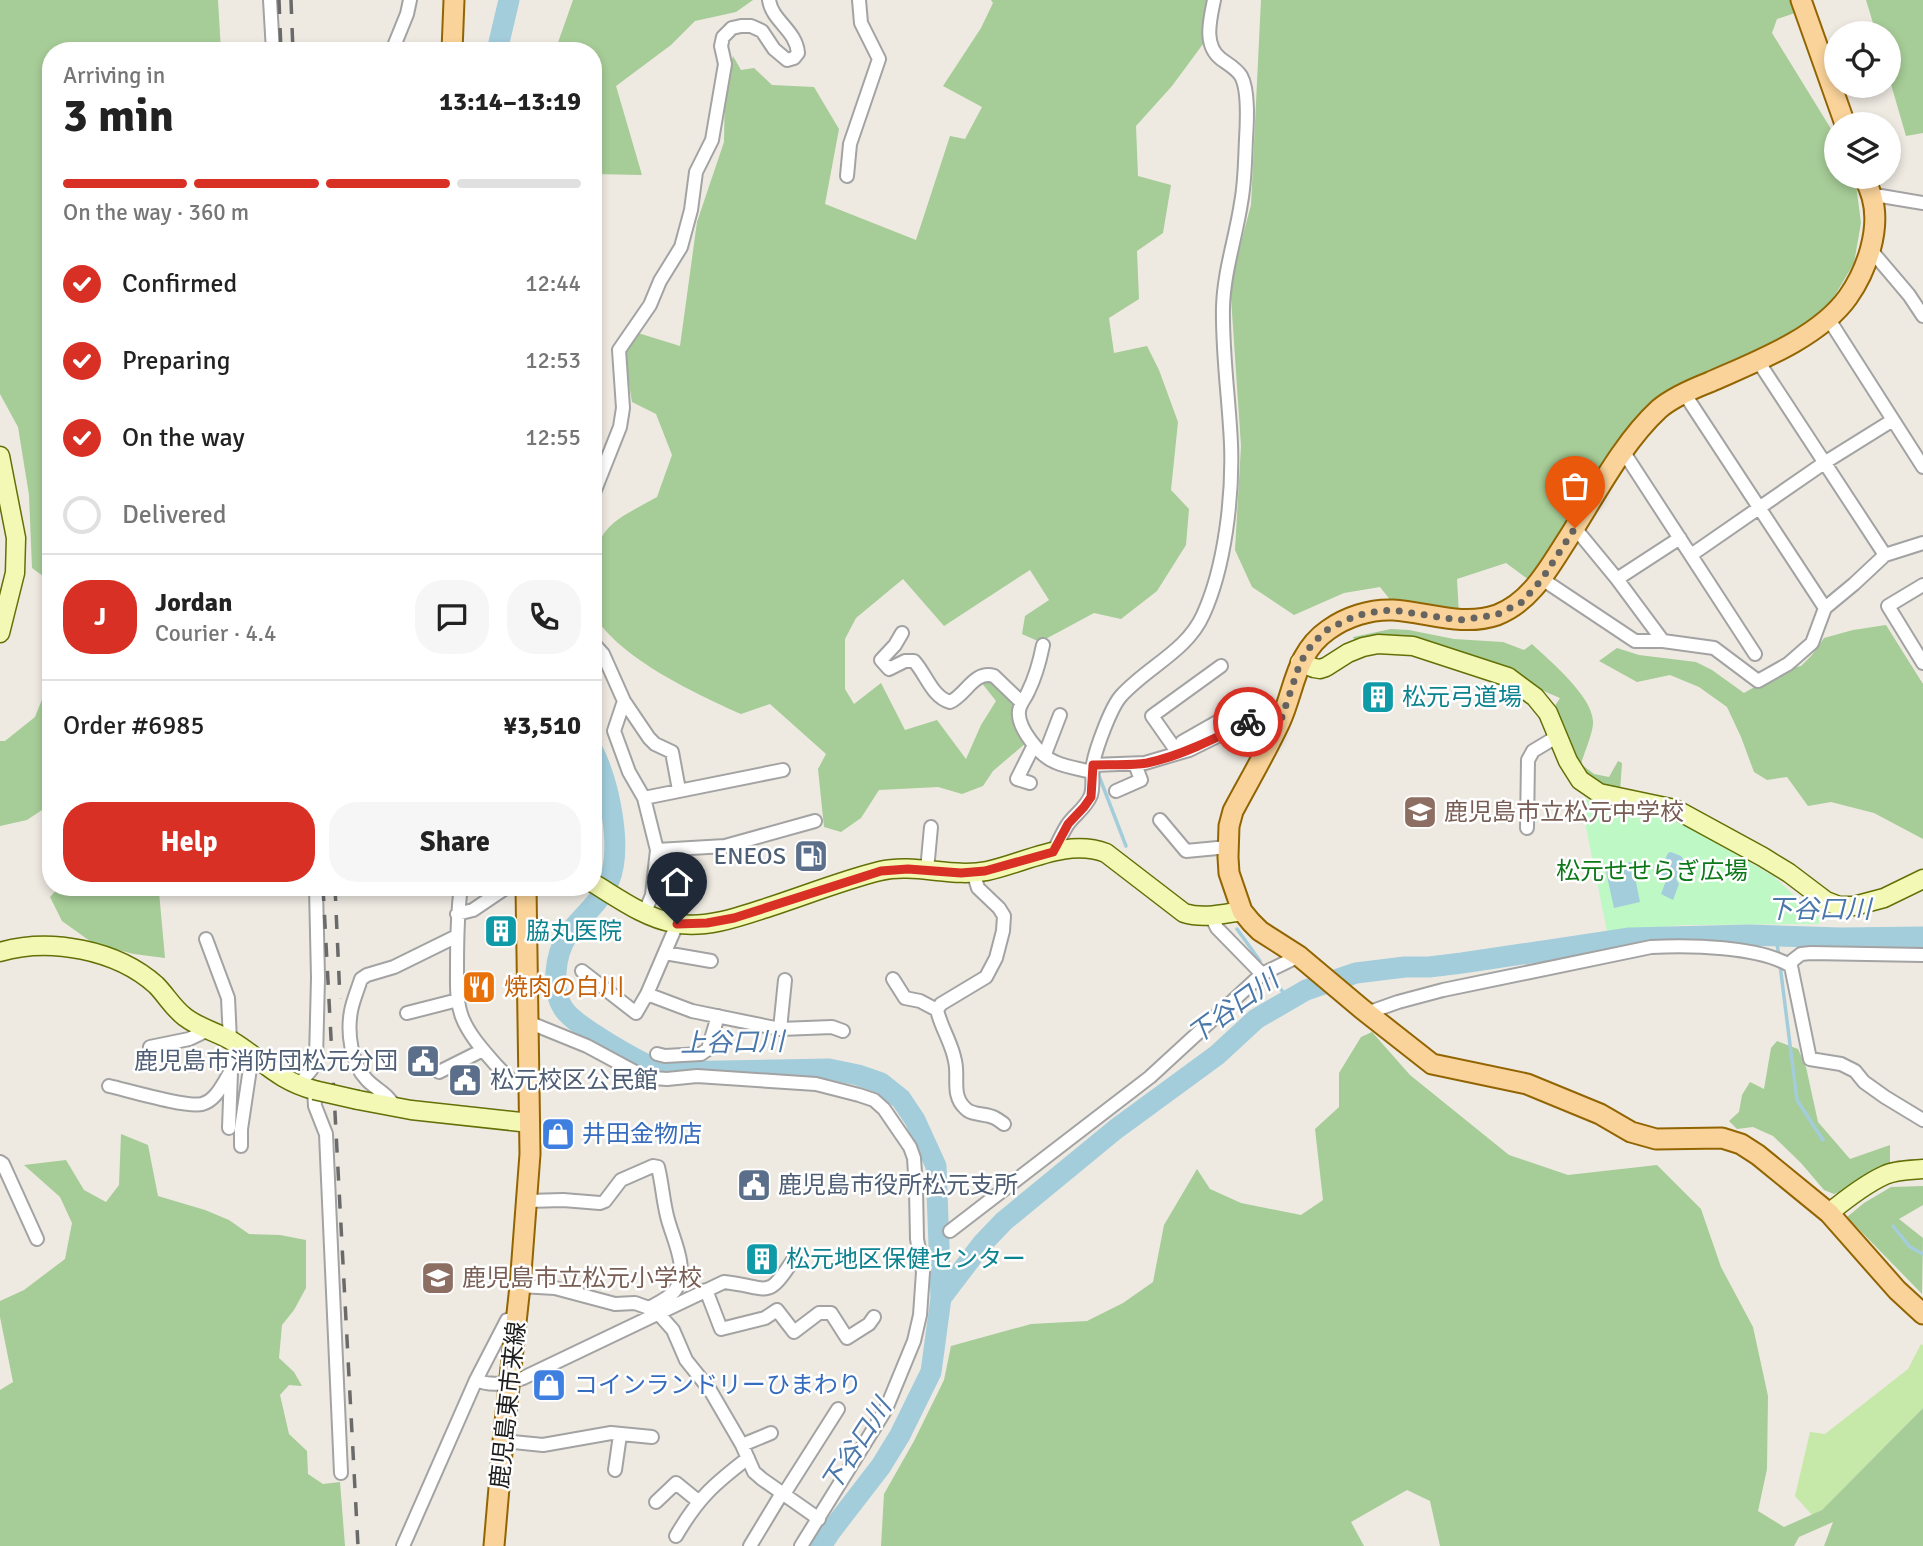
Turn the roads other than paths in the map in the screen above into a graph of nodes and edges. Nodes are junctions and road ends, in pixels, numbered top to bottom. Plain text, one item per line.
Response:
1 (270, 0) edge
2 (410, 0) edge
3 (454, 0) edge
4 (769, 0) edge
5 (859, 0) edge
6 (1214, 0) edge
7 (1801, 0) edge
8 (272, 42) edge
9 (396, 42) edge
10 (452, 42) edge
11 (1841, 112) edge
12 (847, 176) dead end
13 (1869, 189) edge
14 (1873, 198) junction
15 (1923, 203) edge
16 (1870, 249) junction
17 (1923, 316) edge
18 (1828, 318) junction
19 (1758, 361) junction
20 (1684, 393) junction
21 (1893, 420) junction
22 (1623, 451) junction
23 (0, 456) edge
24 (1824, 463) junction
25 (1923, 467) edge
26 (602, 472) edge
27 (1759, 507) junction
28 (1575, 528) junction
29 (1680, 538) junction
30 (1923, 543) edge
31 (1691, 555) junction
32 (1885, 555) junction
33 (1542, 579) junction
34 (1617, 579) junction
35 (1923, 585) edge
36 (1825, 608) junction
37 (0, 633) edge
38 (902, 633) dead end
39 (1663, 641) junction
40 (1043, 645) dead end
41 (602, 653) edge
42 (1755, 654) dead end
43 (1300, 663) junction
44 (1923, 663) edge
45 (1221, 666) dead end
46 (624, 701) junction
47 (1021, 702) junction
48 (1060, 715) dead end
49 (1281, 720) junction
50 (1558, 736) junction
51 (1034, 745) junction
52 (1180, 748) junction
53 (1045, 754) junction
54 (1135, 764) junction
55 (1092, 768) junction
56 (783, 770) dead end
57 (1030, 783) dead end
58 (679, 790) junction
59 (1116, 791) dead end
60 (644, 798) junction
61 (1160, 820) dead end
62 (815, 821) dead end
63 (932, 827) dead end
64 (1527, 828) dead end
65 (1228, 847) junction
66 (657, 850) junction
67 (1053, 852) junction
68 (927, 870) junction
69 (973, 872) junction
70 (1923, 878) edge
71 (602, 888) edge
72 (316, 896) edge
73 (460, 896) edge
74 (494, 896) edge
75 (526, 896) edge
76 (1242, 911) junction
77 (645, 912) junction
78 (457, 914) junction
79 (1212, 916) junction
80 (677, 924) junction
81 (457, 936) junction
82 (206, 940) dead end
83 (0, 952) edge
84 (664, 953) junction
85 (1923, 955) edge
86 (1299, 956) junction
87 (711, 961) dead end
88 (1791, 965) junction
89 (582, 971) dead end
90 (1262, 974) junction
91 (893, 979) dead end
92 (785, 981) dead end
93 (647, 993) junction
94 (458, 1000) junction
95 (937, 1010) junction
96 (1365, 1011) junction
97 (407, 1013) dead end
98 (718, 1016) junction
99 (528, 1022) junction
100 (780, 1029) junction
101 (208, 1030) junction
102 (843, 1031) dead end
103 (150, 1047) dead end
104 (241, 1047) junction
105 (483, 1050) junction
106 (657, 1054) dead end
107 (231, 1071) junction
108 (439, 1072) dead end
109 (109, 1086) dead end
110 (306, 1088) junction
111 (530, 1088) junction
112 (395, 1107) junction
113 (1923, 1120) edge
114 (530, 1123) junction
115 (1004, 1124) dead end
116 (229, 1128) dead end
117 (242, 1146) dead end
118 (0, 1162) edge
119 (1923, 1169) edge
120 (527, 1201) junction
121 (1829, 1213) junction
122 (950, 1231) dead end
123 (37, 1239) dead end
124 (795, 1257) dead end
125 (520, 1286) junction
126 (706, 1290) junction
127 (654, 1311) junction
128 (1923, 1314) edge
129 (874, 1317) dead end
130 (517, 1319) junction
131 (475, 1380) junction
132 (509, 1383) junction
133 (838, 1409) dead end
134 (771, 1433) dead end
135 (620, 1434) junction
136 (652, 1437) dead end
137 (503, 1441) junction
138 (745, 1452) junction
139 (615, 1470) dead end
140 (341, 1473) dead end
141 (783, 1494) junction
142 (698, 1501) junction
143 (656, 1502) dead end
144 (819, 1519) junction
145 (676, 1536) dead end
146 (403, 1546) edge
147 (494, 1546) edge
148 (750, 1546) edge
149 (801, 1546) edge

1 - 8 street
2 - 9 street
3 - 10 main road
4 - 26 street
5 - 12 street
6 - 55 street
7 - 11 main road
13 - 14 main road
14 - 15 street
14 - 16 main road
16 - 17 street
16 - 18 main road
18 - 19 main road
18 - 21 street
19 - 20 main road
19 - 24 street
20 - 22 main road
20 - 27 street
21 - 24 street
21 - 25 street
22 - 28 main road
22 - 29 street
23 - 37 main road
24 - 27 street
24 - 32 street
27 - 31 street
27 - 36 street
28 - 33 main road
28 - 34 street
29 - 31 street
29 - 34 street
30 - 32 street
31 - 42 street
32 - 36 street
33 - 39 street
33 - 43 main road
34 - 39 street
35 - 44 street
36 - 39 street
38 - 47 street
40 - 47 street
41 - 46 street
43 - 49 main road
43 - 50 main road
45 - 52 street
46 - 58 street
46 - 60 street
47 - 51 street
48 - 53 street
49 - 52 street
49 - 65 main road
50 - 64 street
50 - 70 main road
51 - 53 street
51 - 57 street
52 - 54 street
53 - 55 street
54 - 55 street
54 - 59 street
55 - 67 street
56 - 58 street
58 - 60 street
60 - 66 street
61 - 65 street
62 - 66 street
63 - 68 street
65 - 76 main road
66 - 77 street
67 - 69 main road
67 - 79 main road
68 - 69 main road
68 - 80 main road
69 - 95 street
71 - 77 main road
72 - 110 street
73 - 78 street
74 - 78 street
75 - 99 main road, 鹿児島東市来線
76 - 79 main road
76 - 86 main road
77 - 80 main road
78 - 81 street
79 - 90 street
80 - 84 street
81 - 94 street
81 - 112 street
82 - 104 street
83 - 101 main road
84 - 87 street
84 - 93 street
85 - 88 street
86 - 90 street
86 - 96 main road
88 - 96 street
88 - 113 street
89 - 93 street
90 - 122 street
91 - 95 street
92 - 100 street
93 - 98 street
94 - 97 street
94 - 105 street
95 - 115 street
96 - 121 main road
98 - 100 street
98 - 106 street
99 - 111 main road, 鹿児島東市来線
99 - 144 street
100 - 102 street
101 - 103 street
101 - 104 main road
104 - 107 street
104 - 110 main road
104 - 117 street
105 - 108 street
105 - 111 street
107 - 109 street
107 - 116 street
110 - 112 main road, bridge
110 - 140 street
111 - 114 main road, 鹿児島東市来線
112 - 114 main road
114 - 120 main road, 鹿児島東市来線
118 - 123 street
119 - 121 main road
120 - 125 main road, 鹿児島東市来線
120 - 127 street
121 - 128 main road
124 - 126 street
125 - 127 street
125 - 130 main road, 鹿児島東市来線
126 - 127 street
126 - 129 street
127 - 132 street
127 - 138 street
130 - 131 street
130 - 132 main road, 鹿児島東市来線
131 - 132 street
131 - 146 street
132 - 137 main road, 鹿児島東市来線
133 - 141 street
134 - 138 street
135 - 136 street
135 - 137 street
135 - 139 street
137 - 147 main road, 鹿児島東市来線
138 - 141 street
138 - 142 street
141 - 144 street
141 - 148 street
142 - 143 street
142 - 145 street
144 - 149 street

